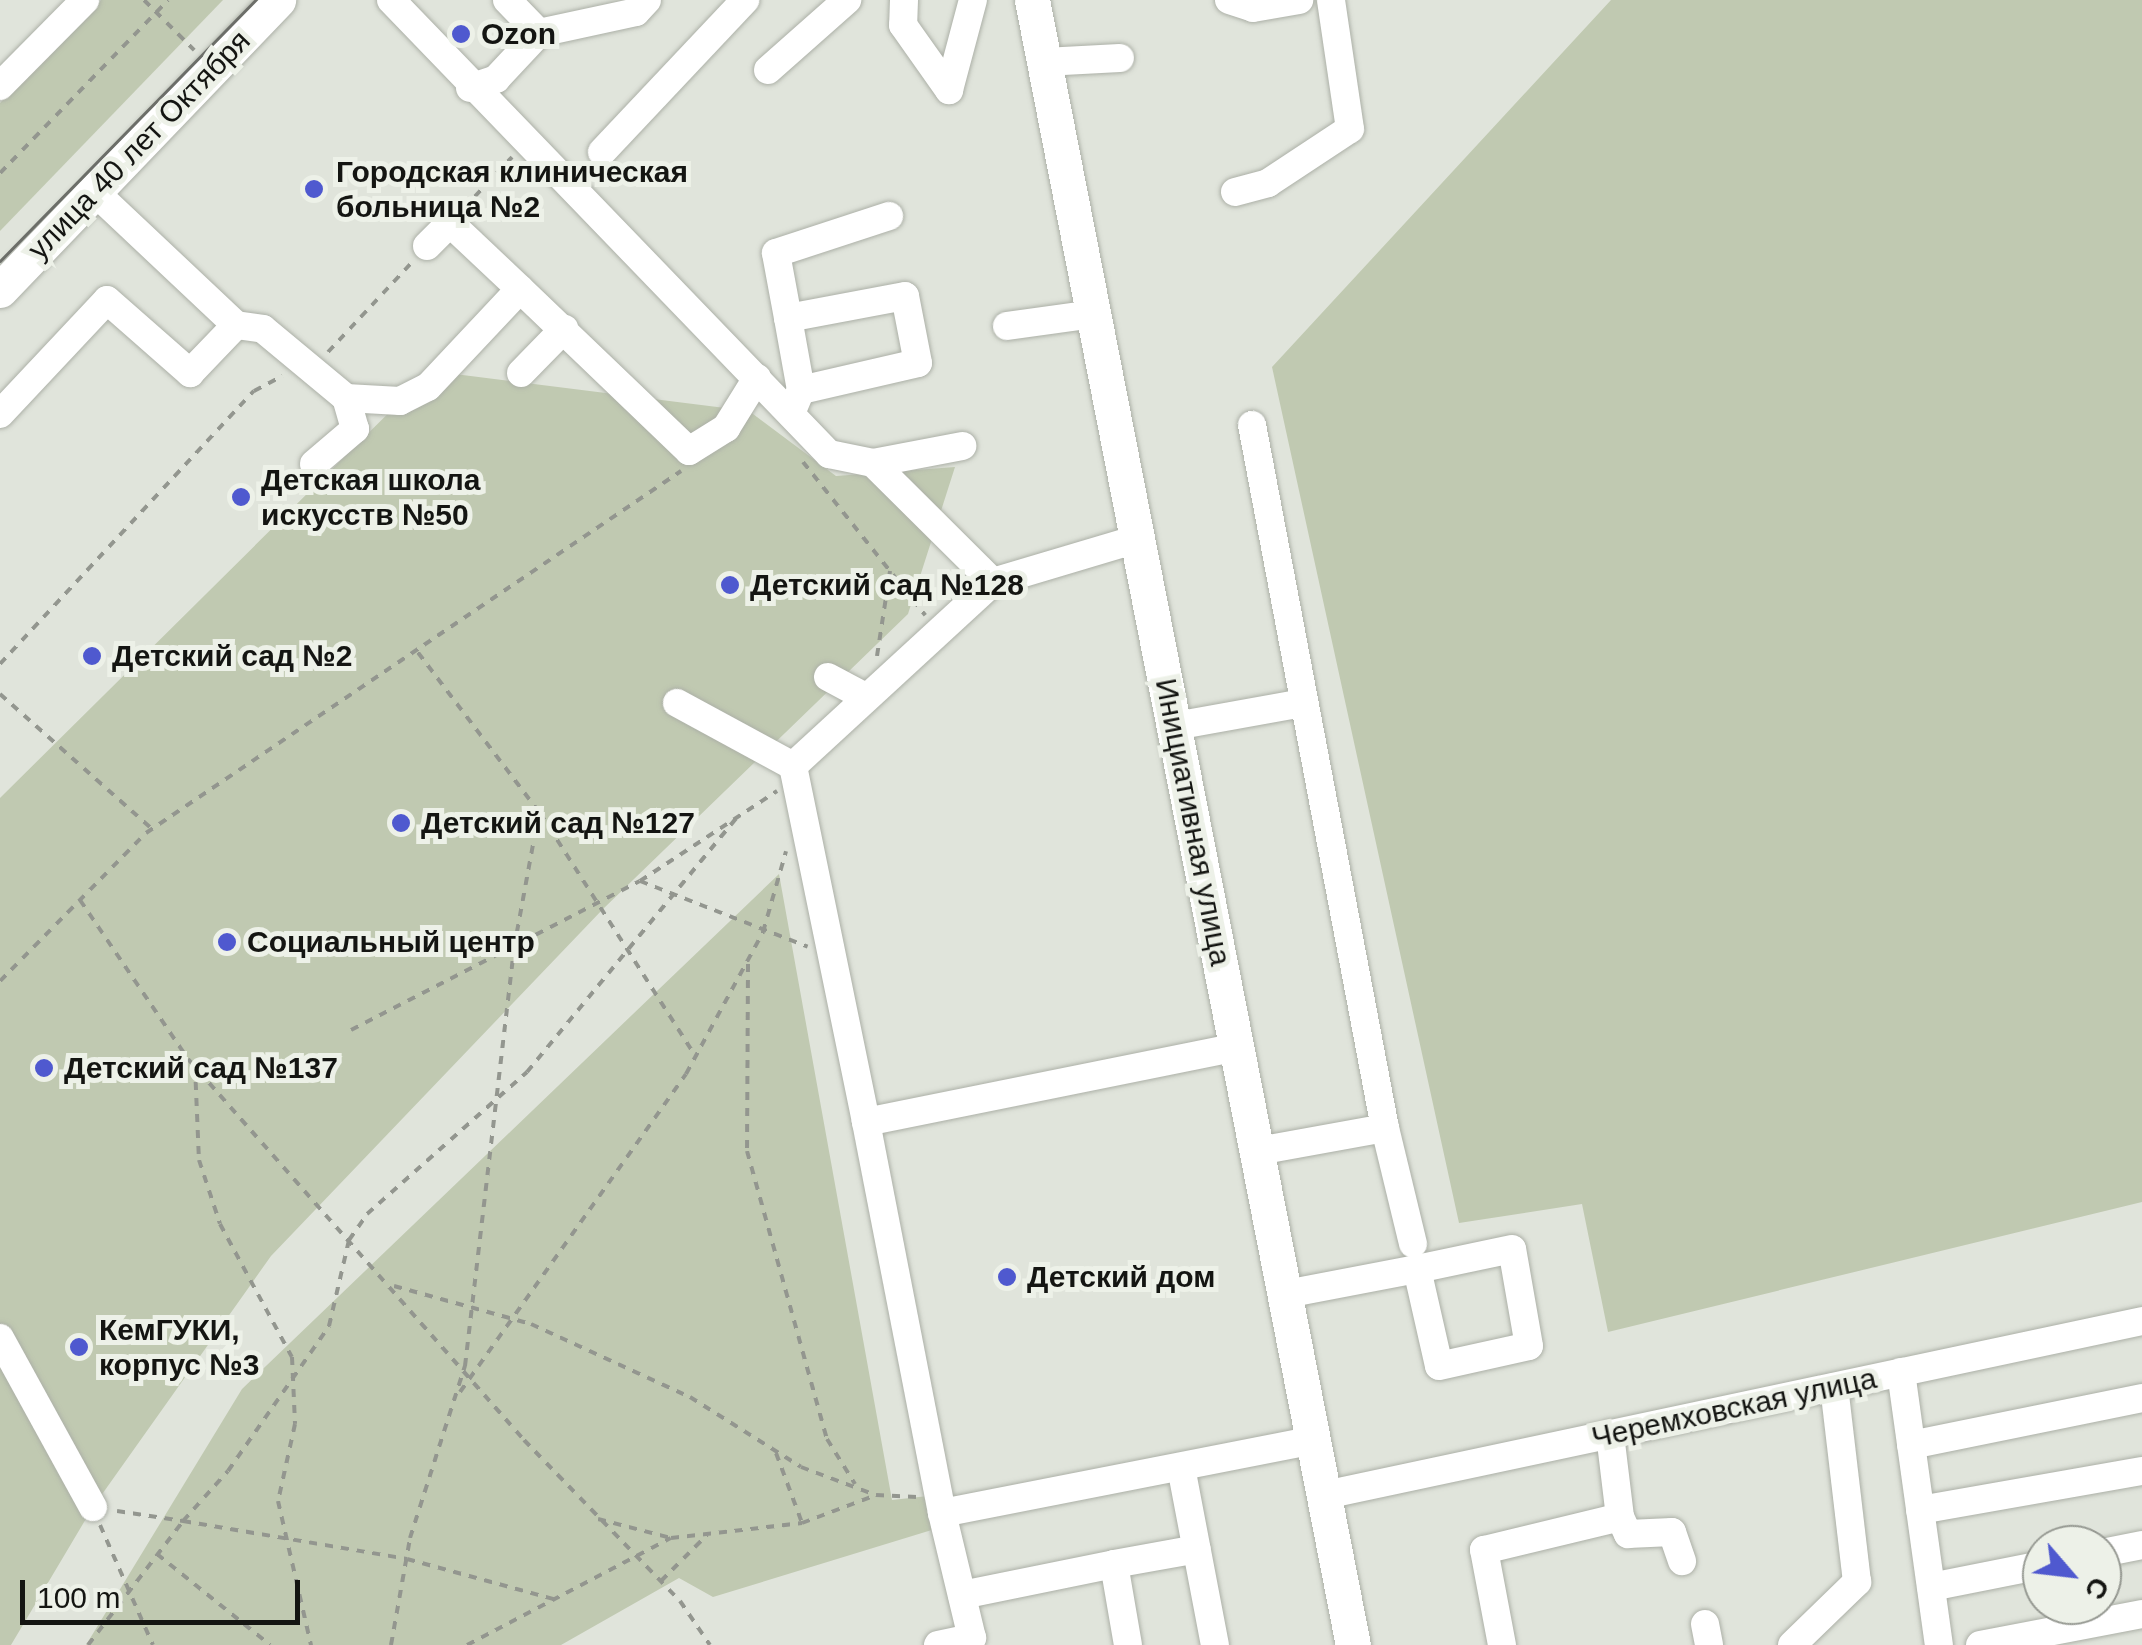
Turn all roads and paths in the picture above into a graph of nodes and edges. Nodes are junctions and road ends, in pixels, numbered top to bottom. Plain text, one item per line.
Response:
1 (85, 0) edge
2 (144, 0) edge
3 (168, 0) edge
4 (278, 0) edge
5 (390, 0) edge
6 (506, 0) edge
7 (647, 0) edge
8 (745, 0) edge
9 (847, 0) edge
10 (904, 0) edge
11 (974, 0) edge
12 (1032, 0) edge
13 (1229, 0) edge
14 (1299, 0) edge
15 (1332, 0) edge
16 (156, 12) junction
17 (539, 33) junction
18 (1120, 58) dead end
19 (1044, 62) junction
20 (213, 68) junction
21 (768, 70) dead end
22 (0, 86) edge
23 (470, 88) junction
24 (522, 146) junction
25 (602, 152) dead end
26 (0, 173) edge
27 (96, 192) junction
28 (1235, 192) dead end
29 (889, 216) dead end
30 (450, 223) junction
31 (427, 246) joint
32 (520, 289) junction
33 (0, 290) edge
34 (1093, 314) junction
35 (788, 318) junction
36 (236, 324) junction
37 (1007, 326) dead end
38 (564, 329) junction
39 (309, 368) junction
40 (521, 374) dead end
41 (757, 378) junction
42 (346, 398) junction
43 (796, 401) junction
44 (0, 414) edge
45 (1252, 425) dead end
46 (962, 446) dead end
47 (799, 457) dead end
48 (314, 464) dead end
49 (873, 464) junction
50 (688, 466) dead end
51 (1137, 540) junction
52 (890, 571) junction
53 (992, 582) junction
54 (934, 627) junction
55 (416, 650) junction
56 (0, 664) edge
57 (828, 677) dead end
58 (868, 691) junction
59 (0, 694) edge
60 (677, 703) dead end
61 (1303, 703) junction
62 (1175, 726) junction
63 (794, 772) junction
64 (540, 812) junction
65 (737, 817) junction
66 (152, 829) junction
67 (788, 844) dead end
68 (640, 880) junction
69 (670, 896) junction
70 (601, 898) junction
71 (80, 900) junction
72 (763, 932) junction
73 (631, 942) junction
74 (831, 942) junction
75 (514, 948) junction
76 (748, 960) junction
77 (0, 981) edge
78 (351, 1030) dead end
79 (1238, 1047) junction
80 (696, 1056) junction
81 (195, 1066) junction
82 (500, 1093) junction
83 (866, 1122) junction
84 (1384, 1128) junction
85 (1258, 1151) junction
86 (349, 1240) junction
87 (1415, 1256) junction
88 (393, 1286) junction
89 (1286, 1294) junction
90 (473, 1308) junction
91 (514, 1317) junction
92 (2142, 1321) edge
93 (0, 1338) edge
94 (465, 1366) junction
95 (1902, 1372) junction
96 (472, 1376) junction
97 (296, 1382) junction
98 (1834, 1387) junction
99 (458, 1396) junction
100 (2142, 1398) edge
101 (1610, 1434) junction
102 (1314, 1440) junction
103 (1912, 1445) junction
104 (776, 1453) junction
105 (1181, 1466) junction
106 (2142, 1470) edge
107 (855, 1484) junction
108 (876, 1495) junction
109 (1325, 1495) junction
110 (93, 1507) junction
111 (941, 1508) junction
112 (1920, 1510) junction
113 (1620, 1517) junction
114 (596, 1519) junction
115 (182, 1521) junction
116 (802, 1523) junction
117 (286, 1535) junction
118 (707, 1535) junction
119 (671, 1538) junction
120 (1197, 1549) junction
121 (157, 1554) junction
122 (637, 1557) junction
123 (407, 1558) junction
124 (1682, 1561) dead end
125 (1114, 1564) junction
126 (2022, 1569) edge
127 (661, 1581) junction
128 (1931, 1587) junction
129 (126, 1589) junction
130 (962, 1595) junction
131 (558, 1600) junction
132 (2142, 1614) edge
133 (88, 1645) edge
134 (153, 1645) edge
135 (270, 1645) edge
136 (311, 1645) edge
137 (391, 1645) edge
138 (467, 1645) edge
139 (710, 1645) edge
140 (938, 1645) edge
141 (1128, 1645) edge
142 (1215, 1645) edge
143 (1353, 1645) edge
144 (1502, 1645) edge
145 (1792, 1645) edge
146 (1939, 1645) edge
147 (1980, 1645) edge

1 - 22 street
2 - 16 path
3 - 16 path
4 - 20 main road, улица 40 лет Октября
5 - 23 street
6 - 17 street
7 - 17 street
8 - 25 street
9 - 21 street
10 - 11 street
12 - 19 main road, Инициативная улица
13 - 14 street
15 - 28 street
16 - 20 path
16 - 26 path
17 - 23 street
18 - 19 street
19 - 34 main road, Инициативная улица
20 - 27 main road, улица 40 лет Октября
23 - 24 street
24 - 30 path
24 - 41 street
27 - 33 main road, улица 40 лет Октября
27 - 36 street
29 - 35 street
30 - 31 street
30 - 32 street
31 - 39 path
32 - 38 street
32 - 42 street
34 - 37 street
34 - 51 main road, Инициативная улица
35 - 43 street
35 - 43 street
36 - 39 street
36 - 44 street
38 - 40 street
38 - 41 street
39 - 42 street
39 - 56 path
41 - 43 street
42 - 48 street
43 - 49 street
45 - 61 street
46 - 49 street
47 - 52 path
49 - 53 street
50 - 55 path
51 - 53 street
51 - 62 main road, Инициативная улица
52 - 54 path
52 - 58 path
53 - 54 street
54 - 58 street
55 - 64 path
55 - 66 path
57 - 58 street
58 - 63 street
59 - 66 path
60 - 63 street
61 - 62 street
61 - 84 street
62 - 79 main road, Инициативная улица
63 - 65 path
63 - 74 street
64 - 70 path
64 - 75 path
65 - 68 path
65 - 69 path
66 - 71 path
67 - 72 path
68 - 69 path
68 - 70 path
69 - 72 path
69 - 73 path
70 - 73 path
70 - 75 path
71 - 77 path
71 - 81 path
72 - 74 path
72 - 76 path
73 - 80 path
73 - 82 path
74 - 83 street
75 - 78 path
75 - 82 path
76 - 80 path
76 - 107 path
79 - 83 street
79 - 85 main road, Инициативная улица
80 - 91 path
81 - 86 path
81 - 97 path
82 - 86 path
82 - 90 path
83 - 111 street
84 - 85 street
84 - 87 street
85 - 89 main road, Инициативная улица
86 - 88 path
86 - 97 path
87 - 87 street
87 - 89 street
88 - 90 path
88 - 94 path
89 - 102 main road, Инициативная улица
90 - 91 path
90 - 94 path
91 - 96 path
91 - 104 path
92 - 95 street, Черемховская улица
93 - 110 street
94 - 96 path
94 - 99 path
95 - 98 street, Черемховская улица
95 - 103 street
96 - 99 path
96 - 114 path
97 - 115 path
97 - 117 path
98 - 101 street, Черемховская улица
98 - 145 street
99 - 123 path
100 - 103 street
101 - 109 street, Черемховская улица
101 - 113 street
102 - 105 street
102 - 109 main road, Инициативная улица
103 - 112 street
104 - 107 path
104 - 116 path
105 - 111 street
105 - 120 street
106 - 112 street
107 - 108 path
108 - 111 path
108 - 116 path
109 - 143 main road, Инициативная улица
110 - 115 path
110 - 129 path
111 - 130 street
112 - 128 street
113 - 124 street
113 - 144 street
114 - 119 path
114 - 122 path
115 - 117 path
115 - 121 path
116 - 118 path
117 - 123 path
117 - 136 path
118 - 119 path
118 - 127 path
119 - 122 path
120 - 125 street
120 - 142 street
121 - 129 path
121 - 135 path
122 - 127 path
122 - 131 path
123 - 131 path
123 - 137 path
125 - 130 street
125 - 141 street
126 - 128 street
127 - 139 path
128 - 146 street
129 - 133 path
129 - 134 path
130 - 140 street
131 - 138 path
132 - 147 street

